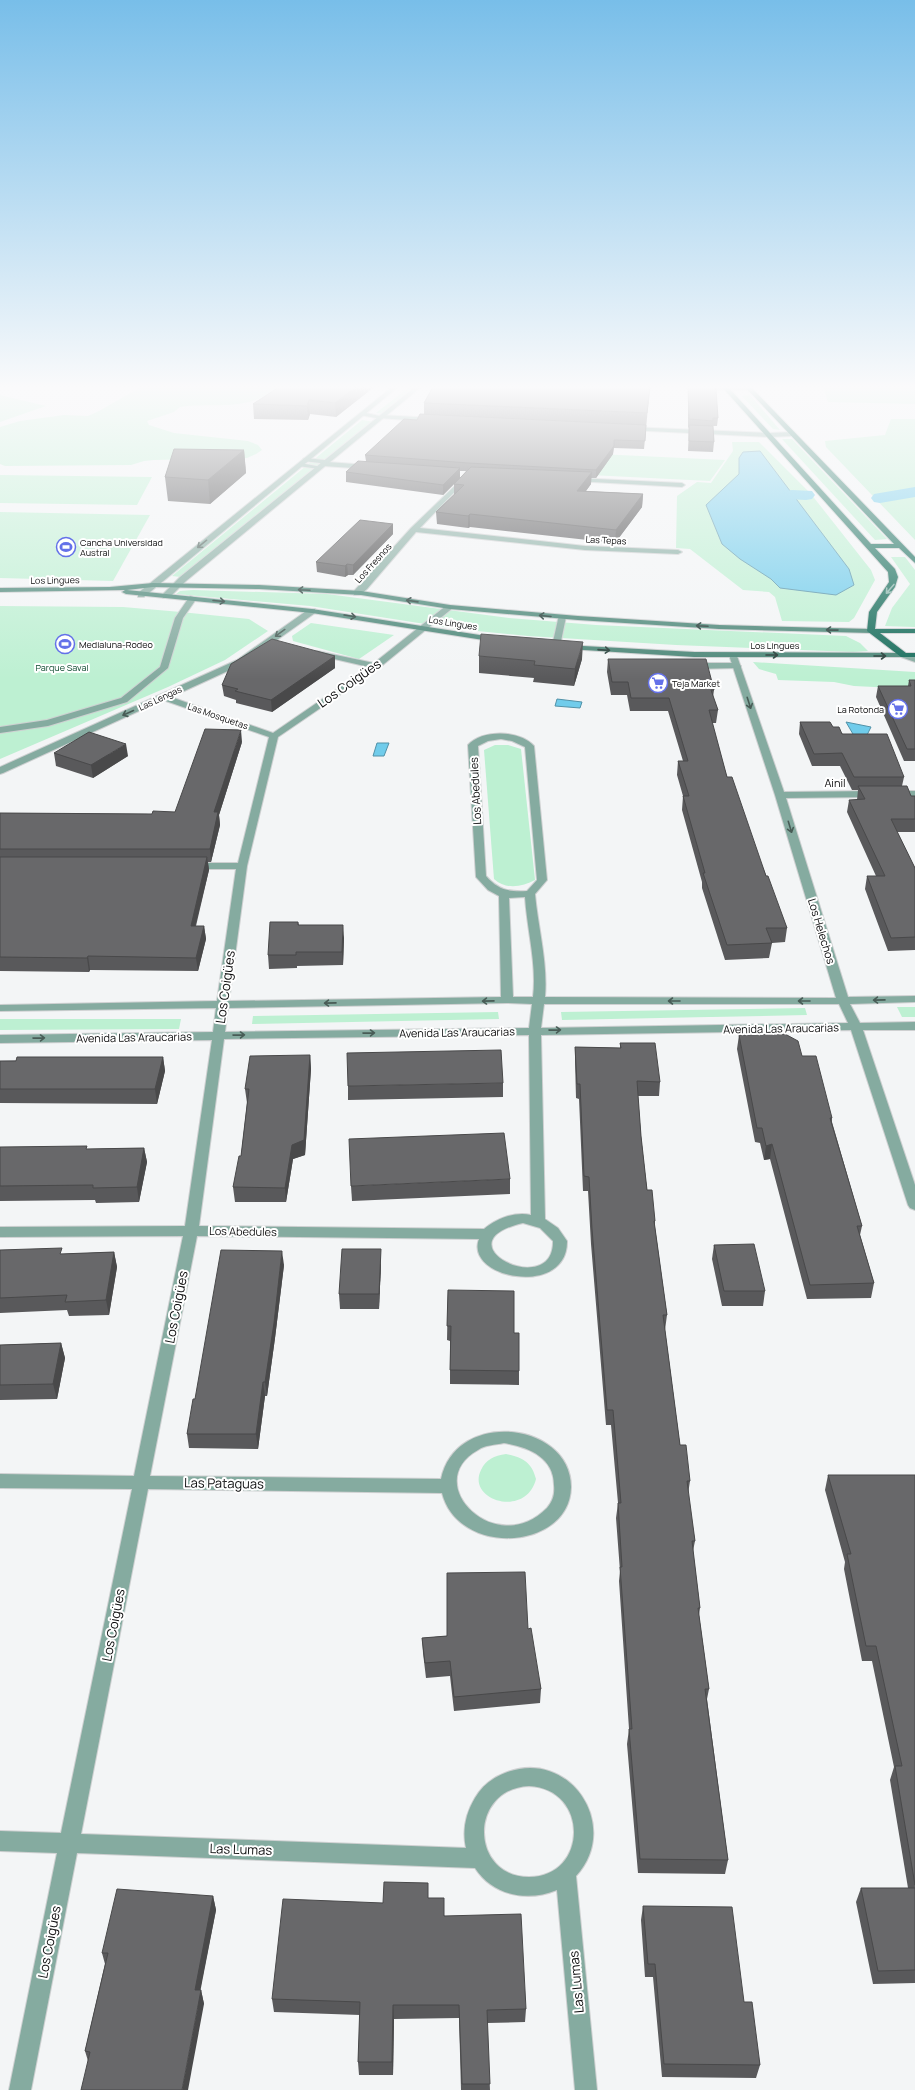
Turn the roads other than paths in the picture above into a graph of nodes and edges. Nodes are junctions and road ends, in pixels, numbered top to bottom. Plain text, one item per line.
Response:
1 (275, 485) edge
2 (299, 485) edge
3 (455, 485) edge
4 (672, 485) edge
5 (682, 485) dead end
6 (815, 485) edge
7 (842, 485) edge
8 (414, 530) junction
9 (871, 546) junction
10 (902, 546) junction
11 (678, 552) dead end
12 (915, 561) edge
13 (183, 579) junction
14 (153, 585) junction
15 (175, 586) junction
16 (190, 586) junction
17 (110, 589) junction
18 (0, 590) edge
19 (357, 593) junction
20 (141, 595) junction
21 (166, 596) junction
22 (193, 598) junction
23 (450, 607) junction
24 (312, 610) junction
25 (562, 617) junction
26 (423, 628) junction
27 (871, 631) junction
28 (915, 631) edge
29 (503, 640) edge
30 (552, 646) joint
31 (311, 651) edge
32 (733, 655) junction
33 (904, 655) junction
34 (915, 655) edge
35 (915, 659) edge
36 (679, 665) edge
37 (376, 666) junction
38 (737, 666) junction
39 (162, 697) junction
40 (0, 730) edge
41 (274, 736) junction
42 (0, 771) edge
43 (915, 794) edge
44 (780, 795) junction
45 (180, 866) edge
46 (242, 866) junction
47 (530, 894) junction
48 (504, 895) junction
49 (915, 999) edge
50 (507, 1000) junction
51 (540, 1000) junction
52 (843, 1001) junction
53 (222, 1005) junction
54 (0, 1008) edge
55 (915, 1026) edge
56 (856, 1027) junction
57 (535, 1030) junction
58 (218, 1035) junction
59 (0, 1039) edge
60 (915, 1206) edge
61 (538, 1221) junction
62 (191, 1231) junction
63 (0, 1232) edge
64 (487, 1234) junction
65 (0, 1481) edge
66 (141, 1482) junction
67 (448, 1486) junction
68 (0, 1841) edge
69 (69, 1844) junction
70 (482, 1858) junction
71 (566, 1874) junction
72 (20, 2090) edge
73 (586, 2090) edge

1 -> 14 street
2 - 13 street
3 - 8 street, Los Fresnos
4 - 5 street
6 - 9 main road
7 - 10 main road
8 - 11 street, Las Tepas
8 - 19 street, Los Fresnos
9 - 10 main road
9 -> 27 main road
10 - 12 main road
13 - 15 street
13 - 16 main road
14 - 15 main road, Los Lingues
14 - 17 main road, Los Lingues
14 - 20 street
15 - 16 main road, Los Lingues
15 - 21 street
19 -> 16 main road, Los Lingues
17 - 18 main road, Los Lingues
17 - 20 main road, Los Lingues
23 -> 19 main road, Los Lingues
20 - 21 main road, Los Lingues
21 - 22 main road, Los Lingues
22 -> 24 main road, Los Lingues
22 - 40 street
25 -> 23 main road, Los Lingues
23 - 26 street, Los Coigües
24 -> 26 main road, Los Lingues
24 -> 39 street, Las Lengas
27 -> 25 main road, Los Lingues
25 - 30 street
26 - 29 main road, Los Lingues
26 - 37 street, Los Coigües
27 - 28 main road, Los Lingues
27 - 33 main road
30 -> 32 main road, Los Lingues
31 - 37 street
32 -> 33 main road, Los Lingues
32 - 38 street, Los Helechos
33 - 34 main road, Los Lingues
33 - 35 street
36 - 38 street
37 - 41 street, Los Coigües
38 -> 44 street, Los Helechos
39 - 41 street, Las Mosquetas
39 -> 42 street, Las Lengas
41 - 46 street, Los Coigües
43 - 44 street, Ainil
44 -> 52 street, Los Helechos
45 - 46 street
46 - 53 street, Los Coigües
47 - 48 street
47 - 48 street, Los Abedules
47 - 51 street
48 - 50 street
49 -> 52 street
50 - 51 street
50 -> 53 street
52 -> 51 street
51 - 57 street
52 - 56 street, Los Helechos
53 - 54 street
53 - 58 street, Los Coigües
55 - 56 street, Avenida Las Araucarias
57 -> 56 street, Avenida Las Araucarias
56 - 60 street, Los Helechos
58 -> 57 street, Avenida Las Araucarias
57 - 61 street
59 -> 58 street, Avenida Las Araucarias
58 - 62 street, Los Coigües
61 - 64 street
61 - 64 street
62 - 63 street, Los Abedules
62 - 64 street, Los Abedules
62 - 66 street, Los Coigües
65 - 66 street, Las Pataguas
66 - 67 street, Las Pataguas
66 - 69 street, Los Coigües
67 - 67 street
68 - 69 street, Las Lumas
69 - 70 street, Las Lumas
69 - 72 street, Los Coigües
70 - 71 street
70 - 71 street
71 - 73 street, Las Lumas

